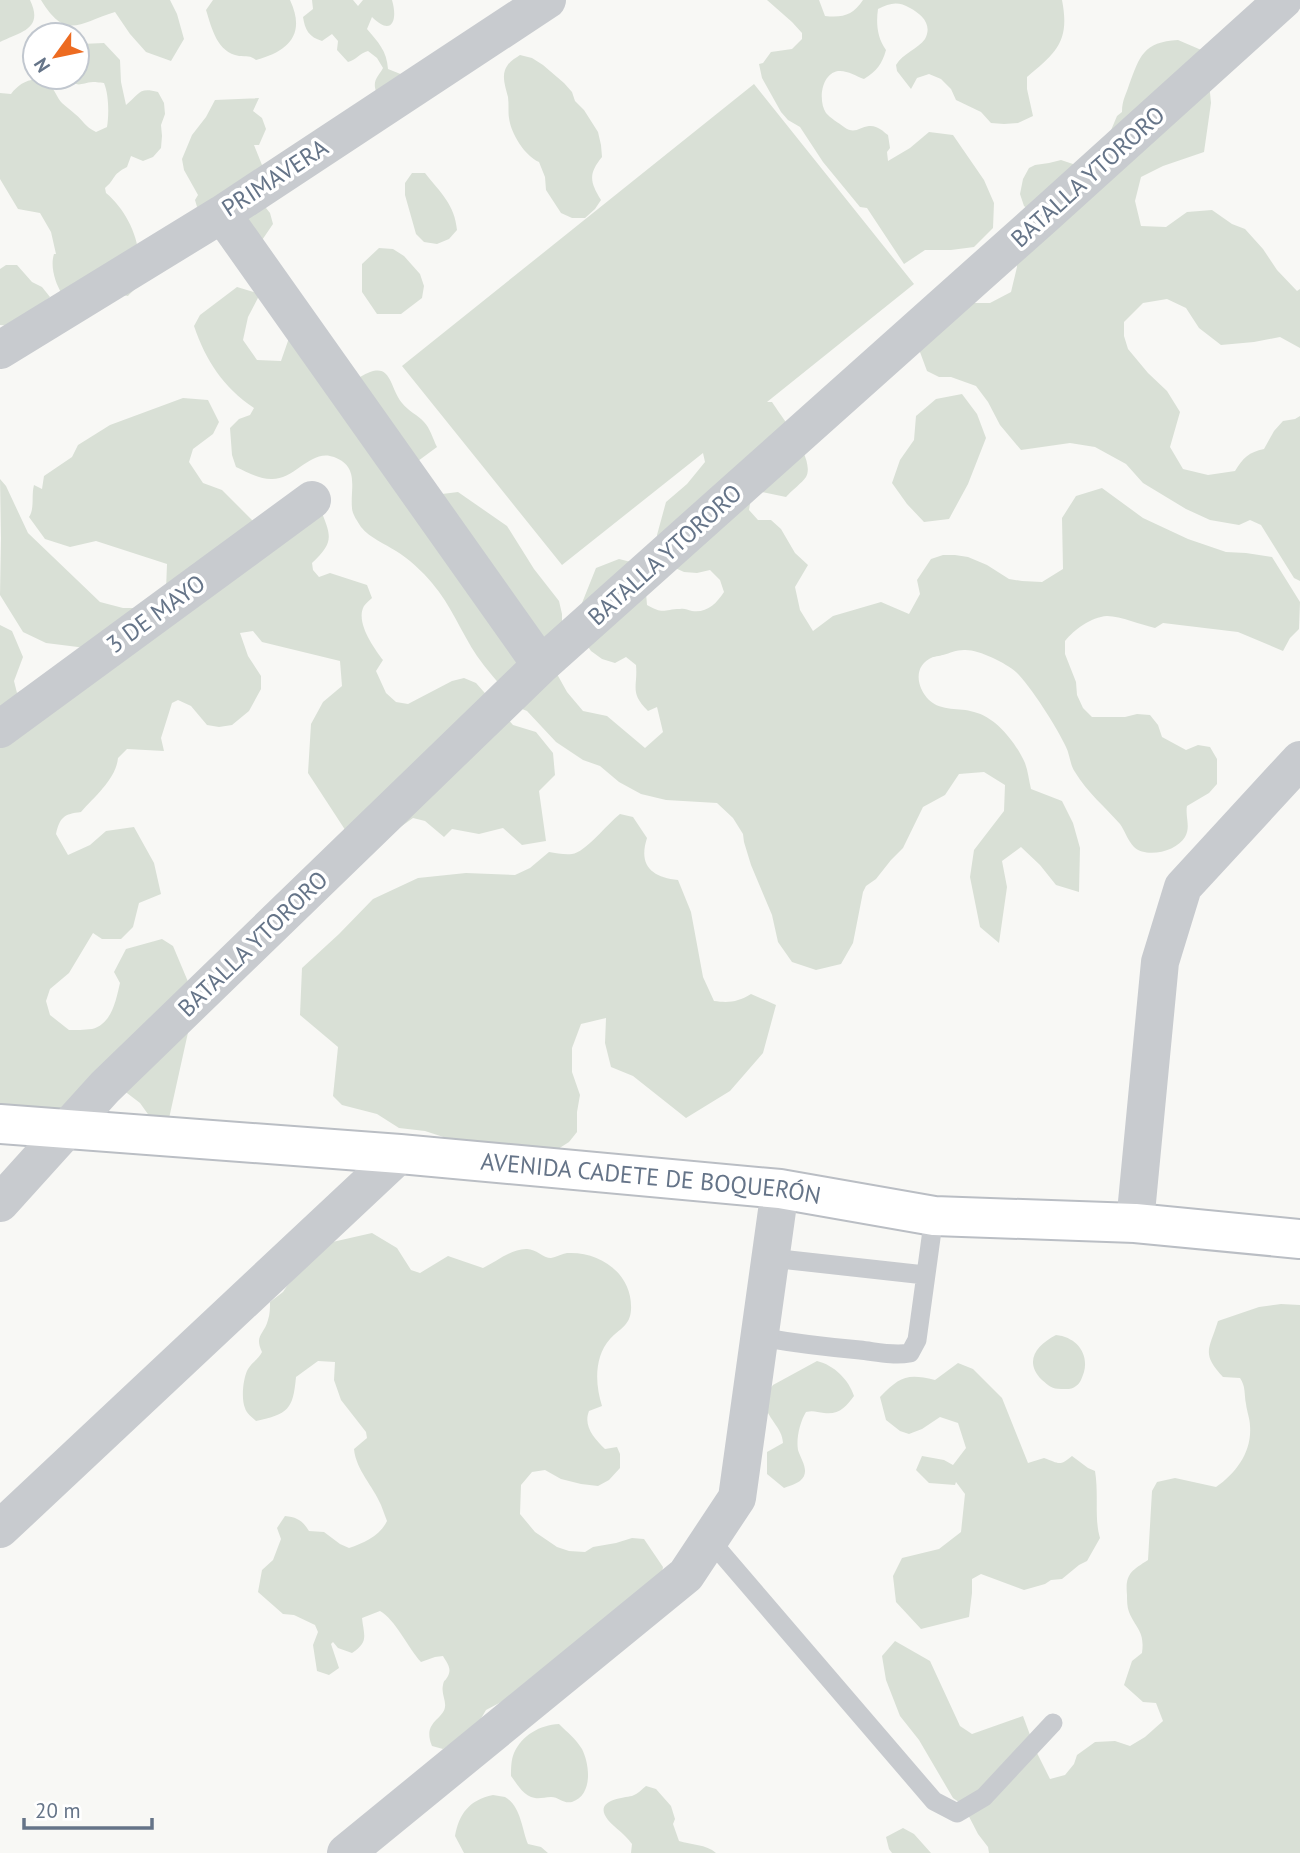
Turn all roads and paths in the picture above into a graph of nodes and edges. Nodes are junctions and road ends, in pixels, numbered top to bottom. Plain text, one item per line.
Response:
1 (547, 0) edge
2 (1283, 0) edge
3 (222, 214) junction
4 (0, 350) edge
5 (312, 500) dead end
6 (541, 665) junction
7 (0, 729) edge
8 (1300, 760) edge
9 (0, 1124) edge
10 (66, 1130) junction
11 (400, 1154) junction
12 (780, 1189) junction
13 (0, 1203) edge
14 (934, 1216) junction
15 (1135, 1223) junction
16 (1300, 1240) edge
17 (771, 1258) junction
18 (925, 1275) junction
19 (760, 1338) junction
20 (0, 1530) edge
21 (710, 1540) junction
22 (1053, 1723) dead end
23 (360, 1849) edge

1 - 3 street, PRIMAVERA
2 - 6 street, BATALLA YTORORO
3 - 4 street, PRIMAVERA
3 - 6 street
5 - 7 street, 3 DE MAYO
6 - 10 street, BATALLA YTORORO
8 - 15 street
9 - 10 main road, AVENIDA CADETE DE BOQUERÓN
10 - 11 main road, AVENIDA CADETE DE BOQUERÓN
10 - 13 street, BATALLA YTORORO
11 - 12 main road, AVENIDA CADETE DE BOQUERÓN
11 - 20 street
12 - 14 main road, AVENIDA CADETE DE BOQUERÓN
12 - 17 street
14 - 15 main road, AVENIDA CADETE DE BOQUERÓN
14 - 18 lane
15 - 16 main road, AVENIDA CADETE DE BOQUERÓN
17 - 18 lane
17 - 19 street
18 - 19 lane
19 - 21 street
21 - 22 lane
21 - 23 street

